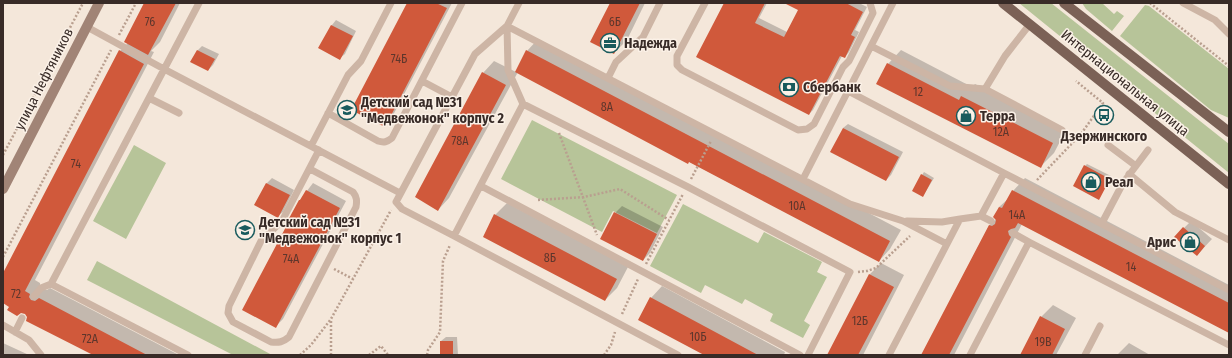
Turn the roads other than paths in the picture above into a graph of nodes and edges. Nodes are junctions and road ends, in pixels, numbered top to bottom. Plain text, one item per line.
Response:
1 (99, 3) edge
2 (199, 3) edge
3 (391, 3) edge
4 (462, 3) edge
5 (519, 3) edge
6 (660, 3) edge
7 (705, 3) edge
8 (870, 3) edge
9 (893, 3) edge
10 (1003, 3) edge
11 (1183, 3) edge
12 (1066, 4) edge
13 (1030, 24) junction
14 (507, 26) junction
15 (87, 27) junction
16 (1229, 34) edge
17 (871, 46) junction
18 (164, 69) junction
19 (608, 78) junction
20 (422, 81) junction
21 (985, 90) junction
22 (848, 91) junction
23 (452, 97) junction
24 (149, 98) junction
25 (524, 104) junction
26 (180, 113) dead end
27 (328, 113) junction
28 (1062, 130) dead end
29 (1229, 132) edge
30 (1108, 145) dead end
31 (311, 146) junction
32 (319, 150) junction
33 (1148, 150) dead end
34 (1136, 166) junction
35 (310, 169) junction
36 (1004, 173) junction
37 (1129, 174) junction
38 (803, 179) junction
39 (1229, 184) edge
40 (481, 186) junction
41 (3, 189) edge
42 (400, 193) junction
43 (981, 216) junction
44 (960, 219) junction
45 (902, 220) junction
46 (991, 221) dead end
47 (1102, 224) junction
48 (1013, 233) dead end
49 (454, 236) junction
50 (1229, 240) edge
51 (1029, 242) junction
52 (947, 244) junction
53 (51, 284) junction
54 (1229, 290) edge
55 (34, 296) dead end
56 (22, 318) dead end
57 (3, 325) edge
58 (1100, 326) dead end
59 (15, 332) junction
60 (1229, 345) edge
61 (41, 355) edge
62 (188, 355) edge
63 (678, 355) edge
64 (800, 355) edge
65 (808, 355) edge
66 (889, 355) edge
67 (970, 355) edge
68 (1085, 355) edge

1 - 15 main road, улица Нефтяников
2 - 18 lane
3 - 27 lane
4 - 20 lane
5 - 14 lane
6 - 19 lane
7 - 8 lane
9 - 17 lane
10 - 13 main road, Интернациональная улица
11 - 16 lane
12 - 29 main road, Интернациональная улица
13 - 21 lane
13 - 39 main road, Интернациональная улица
14 - 19 lane
14 - 23 lane
14 - 25 lane
15 - 18 lane
15 - 41 main road, улица Нефтяников
17 - 21 lane
17 - 22 lane
18 - 24 lane
18 - 31 lane
19 - 38 lane
20 - 23 lane
20 - 27 lane
21 - 28 lane
22 - 36 lane
22 - 38 lane
23 - 42 lane
24 - 26 lane
24 - 53 lane
25 - 40 lane
25 - 65 lane
27 - 31 lane
30 - 34 lane
31 - 32 lane
32 - 35 lane
32 - 42 lane
33 - 34 lane
34 - 37 lane
35 - 35 lane
36 - 43 lane
36 - 47 lane
37 - 47 lane
37 - 50 lane
38 - 45 lane
40 - 49 lane
40 - 64 lane
42 - 49 lane
43 - 44 lane
43 - 46 lane
44 - 45 lane
44 - 52 lane
45 - 52 lane
47 - 54 lane
48 - 51 lane
49 - 63 lane
51 - 60 lane
51 - 67 lane
52 - 66 lane
53 - 55 lane
53 - 62 lane
56 - 59 lane
57 - 59 lane
58 - 68 lane
59 - 61 lane

